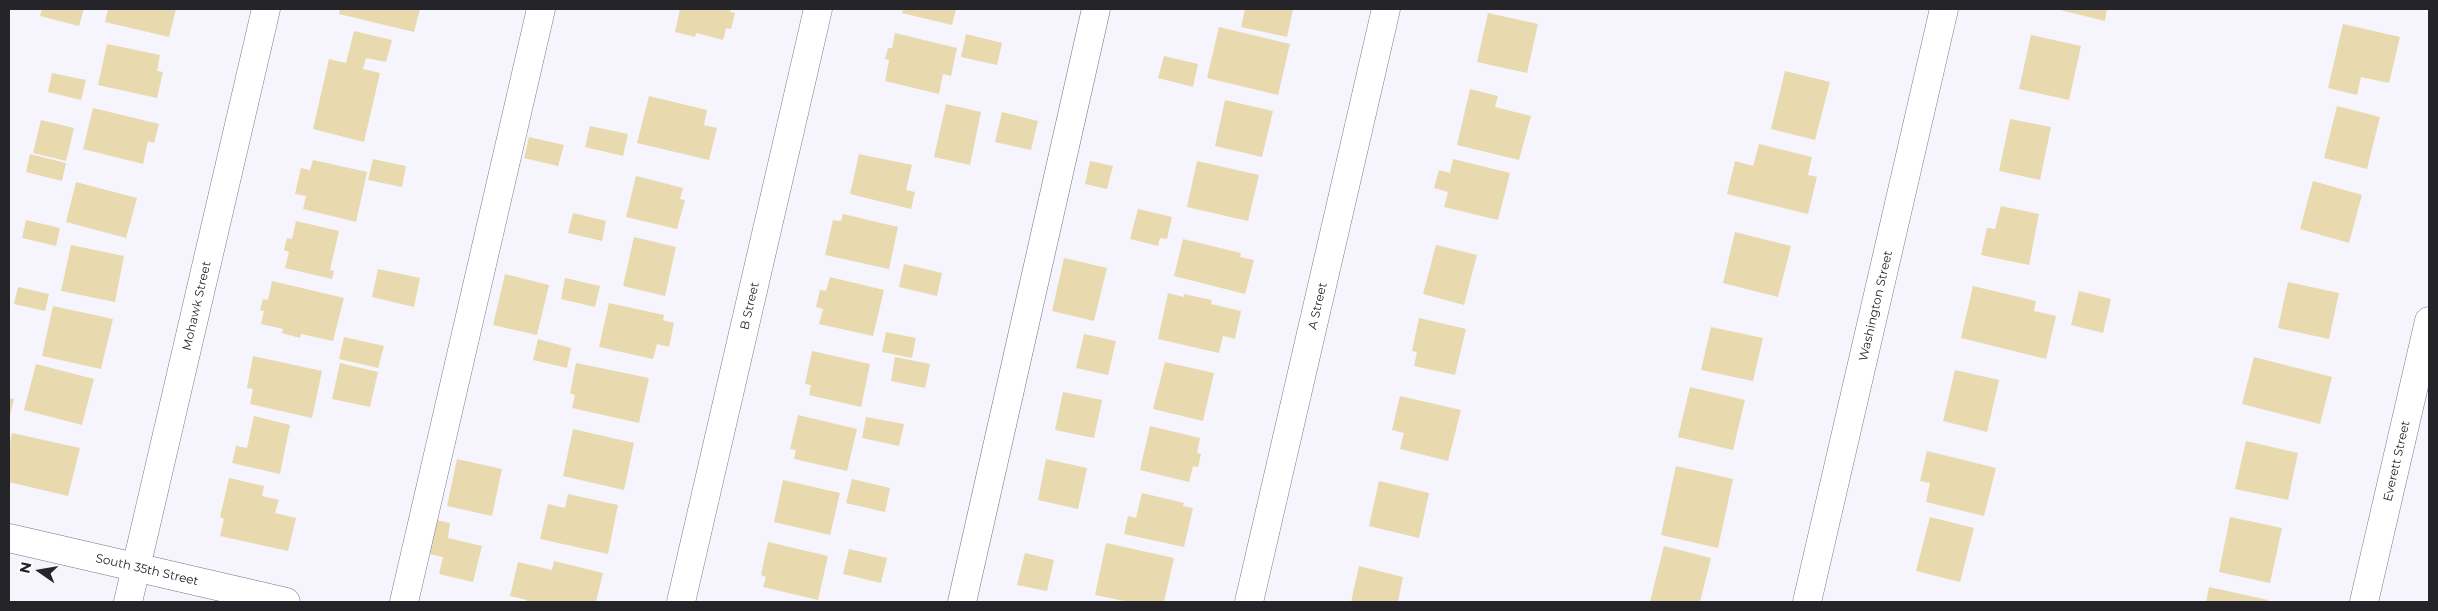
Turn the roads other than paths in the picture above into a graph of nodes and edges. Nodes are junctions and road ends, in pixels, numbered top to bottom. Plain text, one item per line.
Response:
1 (266, 9) edge
2 (541, 9) edge
3 (818, 9) edge
4 (1096, 9) edge
5 (1386, 9) edge
6 (1944, 9) edge
7 (2429, 321) edge
8 (9, 538) edge
9 (136, 567) junction
10 (128, 602) edge
11 (286, 602) edge
12 (404, 602) edge
13 (681, 602) edge
14 (962, 602) edge
15 (1250, 602) edge
16 (1807, 602) edge
17 (2364, 602) edge

1 - 9 street, Mohawk Street
2 - 12 street
3 - 13 street, B Street
4 - 14 street
5 - 15 street, A Street
6 - 16 street, Washington Street
7 - 17 street, Everett Street
8 - 9 street, South 35th Street
9 - 10 street, Mohawk Street
9 - 11 street, South 35th Street

